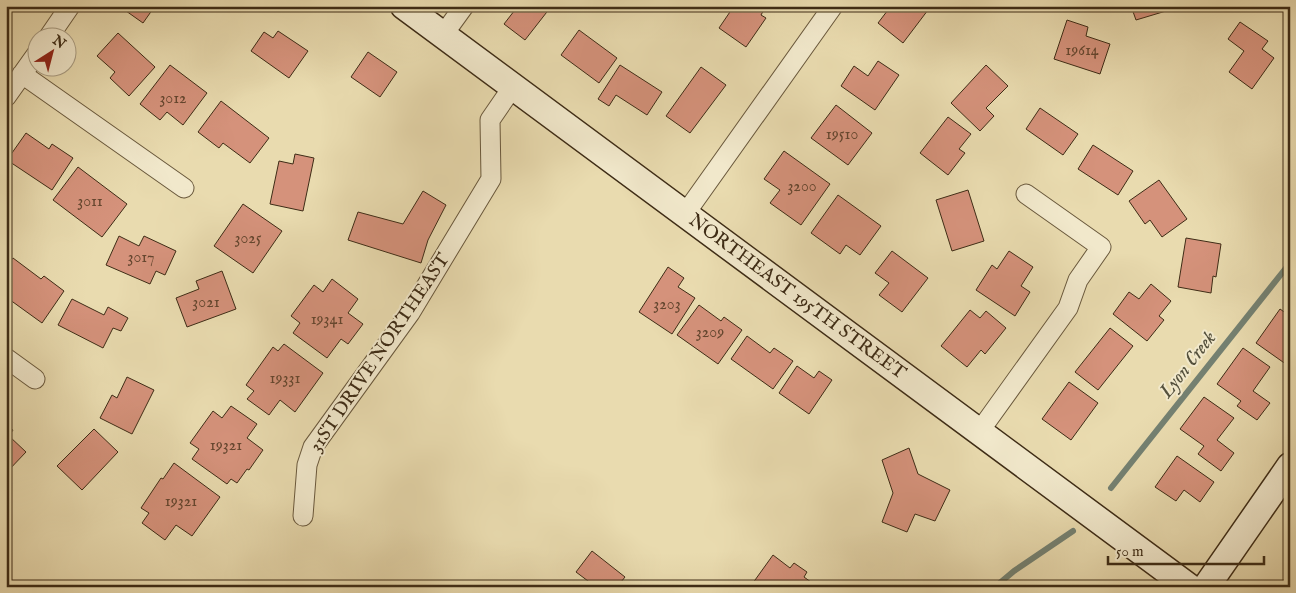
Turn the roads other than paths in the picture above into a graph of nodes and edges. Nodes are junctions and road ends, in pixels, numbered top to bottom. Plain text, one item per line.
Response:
1 (70, 6) edge
2 (404, 6) edge
3 (464, 6) edge
4 (833, 6) edge
5 (55, 28) edge
6 (443, 35) junction
7 (28, 66) edge
8 (22, 74) junction
9 (512, 88) junction
10 (6, 97) edge
11 (184, 188) dead end
12 (1026, 194) dead end
13 (685, 214) junction
14 (6, 358) edge
15 (35, 379) dead end
16 (979, 432) junction
17 (1290, 466) edge
18 (303, 516) dead end
19 (1189, 587) edge
20 (1206, 587) edge

1 - 5 street
2 - 6 street, NORTHEAST 195TH STREET
3 - 6 street
4 - 13 street
6 - 9 street, NORTHEAST 195TH STREET
7 - 8 street
8 - 10 street
8 - 11 street
9 - 13 street, NORTHEAST 195TH STREET
9 - 18 street, 31ST DRIVE NORTHEAST
12 - 16 street
13 - 16 street, NORTHEAST 195TH STREET
14 - 15 street
16 - 19 street, NORTHEAST 195TH STREET
17 - 20 street

